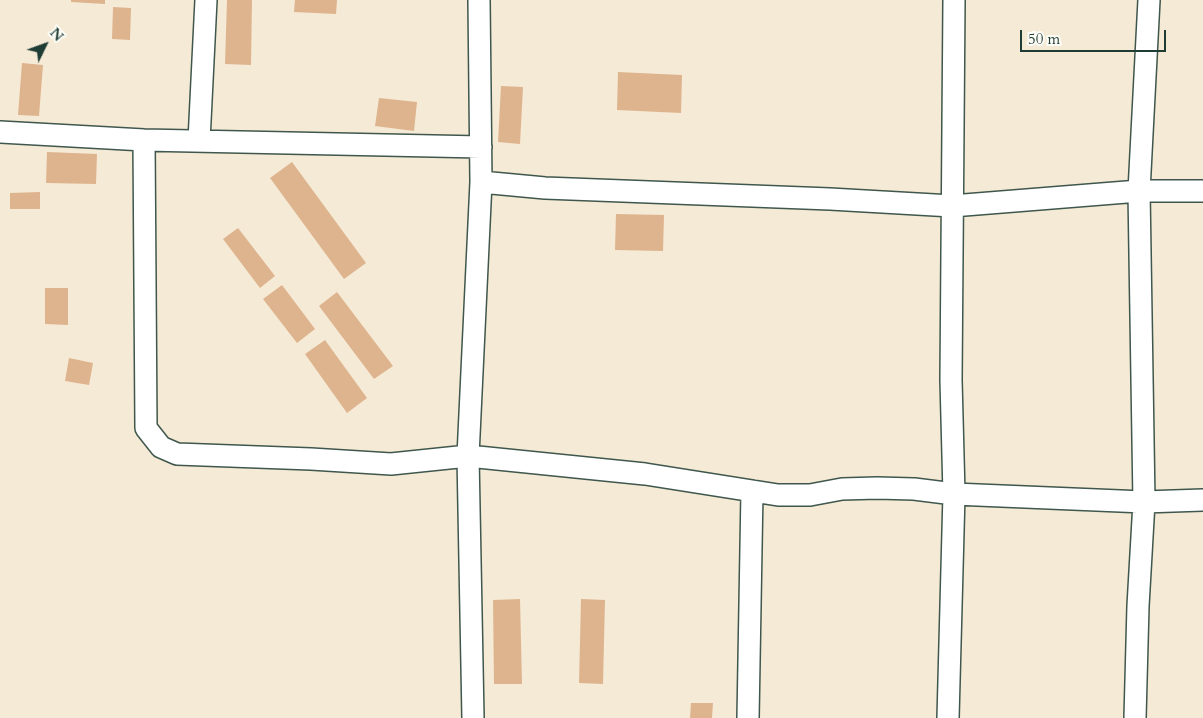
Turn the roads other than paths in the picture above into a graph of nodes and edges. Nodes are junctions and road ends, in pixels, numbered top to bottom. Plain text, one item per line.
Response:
1 (206, 0) edge
2 (479, 0) edge
3 (954, 0) edge
4 (1149, 0) edge
5 (0, 132) edge
6 (144, 140) junction
7 (199, 141) junction
8 (480, 147) junction
9 (481, 182) junction
10 (1139, 191) junction
11 (1203, 191) edge
12 (952, 206) junction
13 (468, 456) junction
14 (752, 491) junction
15 (954, 494) junction
16 (1203, 500) edge
17 (1144, 502) junction
18 (473, 718) edge
19 (748, 718) edge
20 (948, 718) edge
21 (1135, 718) edge

1 - 7 street
2 - 8 street
3 - 12 street
4 - 10 street
5 - 6 street
6 - 7 street
6 - 13 street
7 - 8 street
8 - 9 street
9 - 12 street
9 - 13 street
10 - 11 street
10 - 12 street
10 - 17 street
12 - 15 street
13 - 14 street
13 - 18 street
14 - 15 street
14 - 19 street
15 - 17 street
15 - 20 street
16 - 17 street
17 - 21 street

